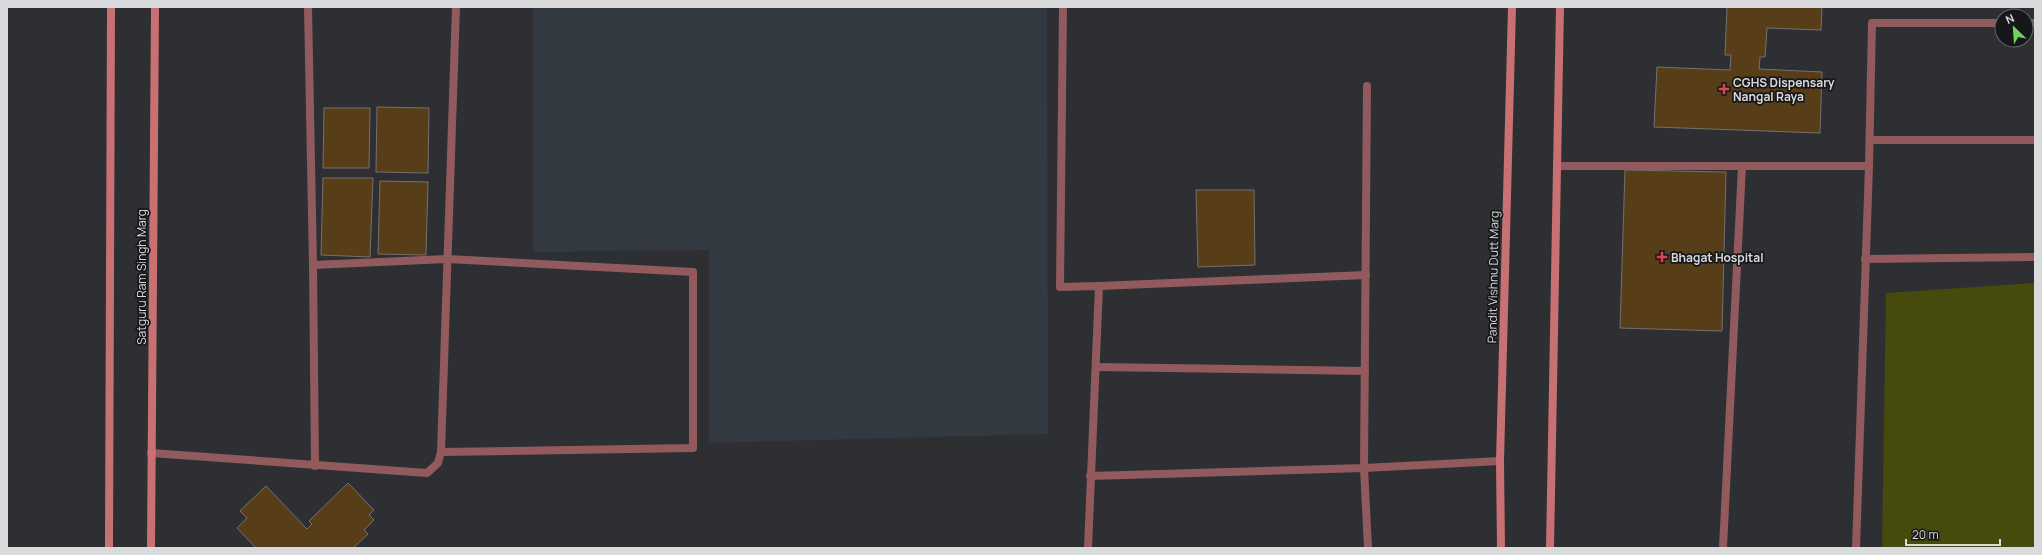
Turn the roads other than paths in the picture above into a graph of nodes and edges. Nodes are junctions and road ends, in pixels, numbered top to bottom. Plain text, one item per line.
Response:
1 (111, 7) edge
2 (155, 7) edge
3 (308, 7) edge
4 (456, 7) edge
5 (1063, 7) edge
6 (1512, 7) edge
7 (1560, 7) edge
8 (1994, 23) edge
9 (1367, 86) dead end
10 (1870, 140) junction
11 (2035, 140) edge
12 (1557, 166) junction
13 (1742, 166) junction
14 (1869, 166) junction
15 (2035, 257) edge
16 (447, 259) junction
17 (1865, 260) junction
18 (313, 265) junction
19 (1366, 275) junction
20 (1099, 286) junction
21 (1096, 367) junction
22 (1365, 371) junction
23 (441, 452) junction
24 (151, 453) junction
25 (1500, 461) junction
26 (315, 466) junction
27 (1364, 468) junction
28 (1090, 476) junction
29 (109, 548) edge
30 (151, 548) edge
31 (1088, 548) edge
32 (1368, 548) edge
33 (1501, 548) edge
34 (1550, 548) edge
35 (1723, 548) edge
36 (1856, 548) edge

1 - 29 main road
2 - 24 main road, Satguru Ram Singh Marg
3 - 18 street
4 - 16 street
5 - 20 street
6 - 25 main road, Pandit Vishnu Dutt Marg
7 - 12 main road
8 - 10 street
9 - 19 street
10 - 11 street
10 - 14 street
12 - 13 street
12 - 34 main road
13 - 14 street
13 - 35 street
14 - 17 street
15 - 17 street
16 - 18 street
16 - 23 street
16 - 23 street
17 - 36 street
18 - 26 street
19 - 20 street
19 - 22 street
20 - 21 street
21 - 22 street
21 - 28 street
22 - 27 street
23 - 26 street
24 - 26 street
24 - 30 main road, Satguru Ram Singh Marg
25 - 27 street
25 - 33 main road, Pandit Vishnu Dutt Marg
27 - 28 street
27 - 32 street
28 - 31 street

